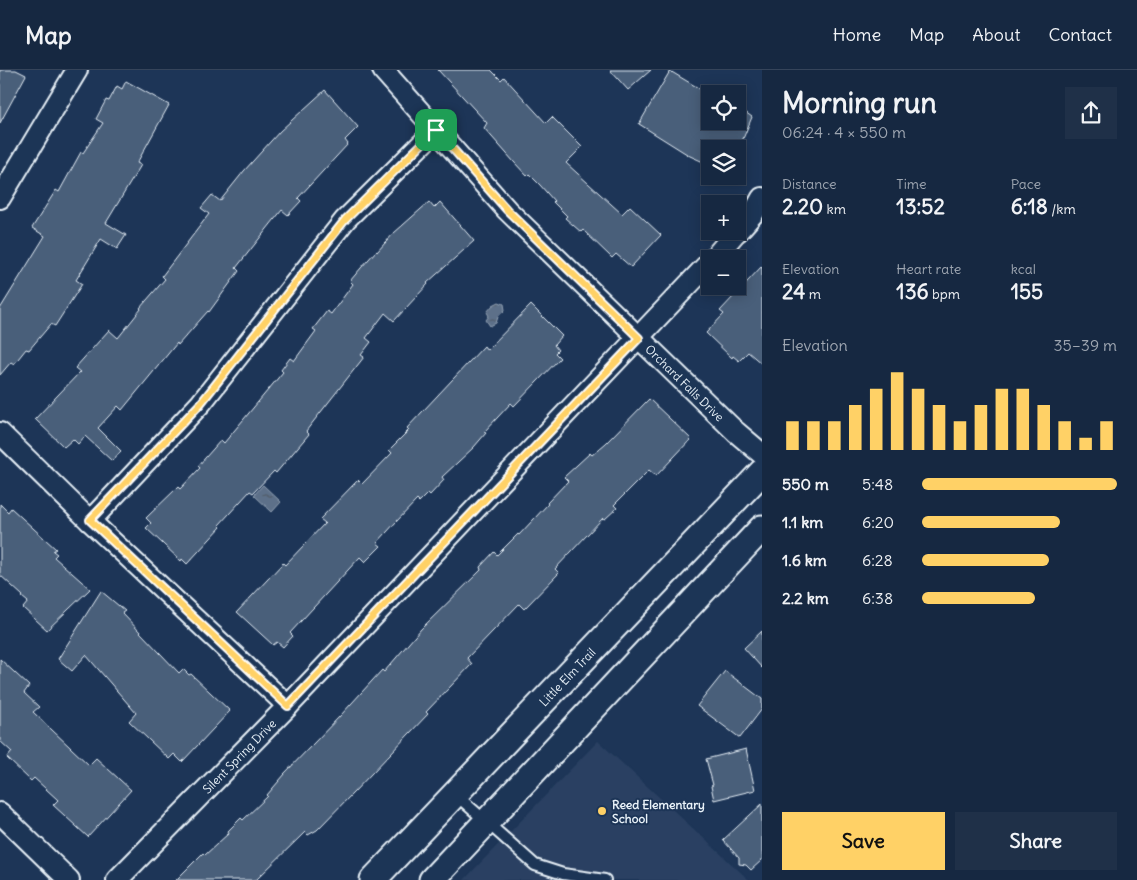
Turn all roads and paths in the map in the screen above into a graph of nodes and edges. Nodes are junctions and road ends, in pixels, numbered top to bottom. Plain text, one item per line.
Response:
1 (77, 70) edge
2 (382, 70) edge
3 (436, 130) junction
4 (0, 198) edge
5 (762, 198) edge
6 (746, 221) edge
7 (729, 240) edge
8 (721, 250) edge
9 (701, 272) edge
10 (639, 338) junction
11 (0, 433) edge
12 (762, 454) edge
13 (762, 472) edge
14 (90, 520) junction
15 (762, 528) edge
16 (288, 706) junction
17 (455, 794) junction
18 (0, 813) edge
19 (487, 822) junction
20 (69, 880) edge
21 (118, 880) edge
22 (374, 880) edge
23 (432, 880) edge
24 (605, 880) edge

1 - 4 street
2 - 3 street, Orchard Falls Drive
3 - 10 street, Orchard Falls Drive
3 - 14 street
5 - 6 street
7 - 8 street
9 - 10 street, Silent Spring Drive
10 - 12 street, Orchard Falls Drive
10 - 16 street, Silent Spring Drive
11 - 14 street
13 - 17 street, Little Elm Trail
14 - 16 street
15 - 19 street
16 - 21 street, Silent Spring Drive
17 - 19 lane
17 - 22 street, Little Elm Trail
18 - 20 street
19 - 23 street
19 - 24 lane

